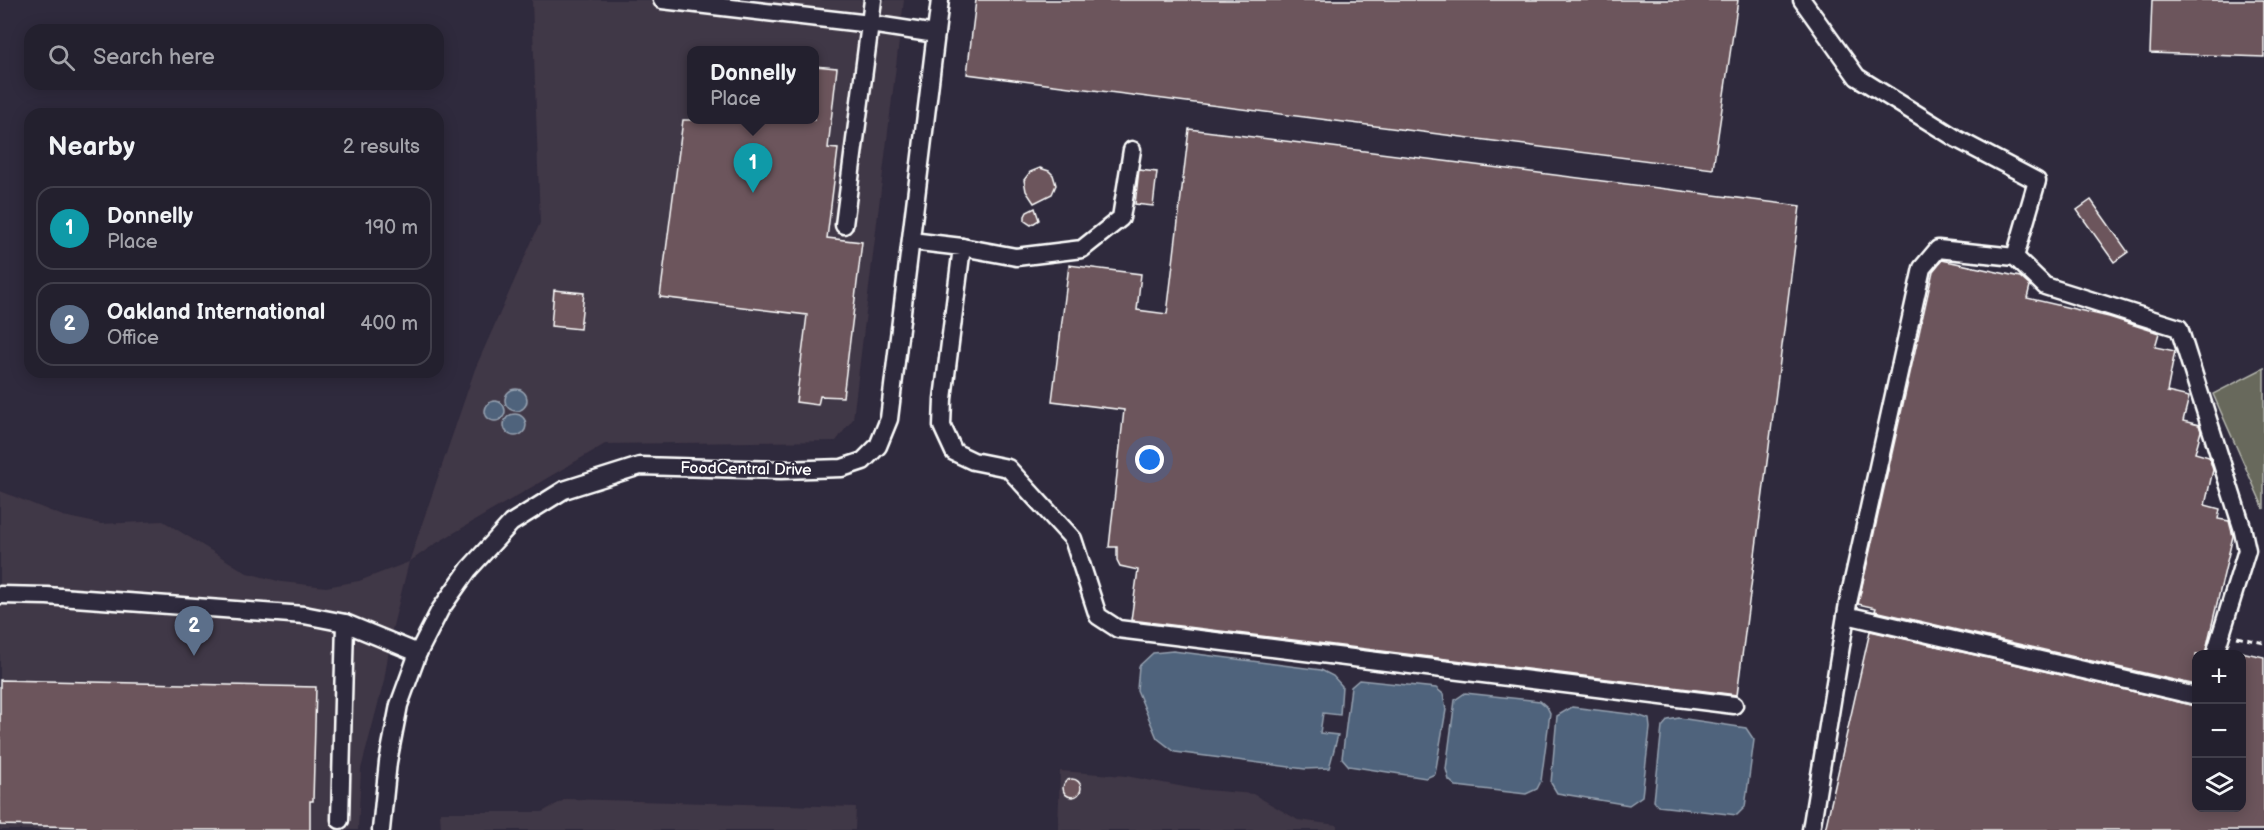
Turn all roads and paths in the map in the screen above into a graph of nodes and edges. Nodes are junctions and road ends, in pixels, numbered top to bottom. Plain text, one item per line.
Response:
1 (662, 0) edge
2 (873, 0) edge
3 (940, 0) edge
4 (1802, 0) edge
5 (870, 24) junction
6 (936, 34) junction
7 (1132, 150) dead end
8 (844, 225) dead end
9 (911, 242) junction
10 (962, 247) junction
11 (2016, 257) junction
12 (0, 595) edge
13 (1846, 615) junction
14 (345, 623) junction
15 (2222, 633) junction
16 (2264, 643) edge
17 (2216, 650) edge
18 (418, 652) junction
19 (2192, 695) edge
20 (1734, 705) dead end
21 (340, 820) dead end
22 (381, 830) edge
23 (1811, 830) edge

1 - 5 street
2 - 5 street
3 - 6 street, FoodCentral Drive
4 - 11 street
5 - 6 street
5 - 8 street
6 - 9 street, FoodCentral Drive
7 - 10 street
9 - 10 street
9 - 18 street, FoodCentral Drive
10 - 20 street
11 - 13 street
11 - 15 street
12 - 14 street
13 - 19 street
13 - 23 street
14 - 18 street
14 - 21 street
15 - 16 path
15 - 17 street
18 - 22 street, FoodCentral Drive

